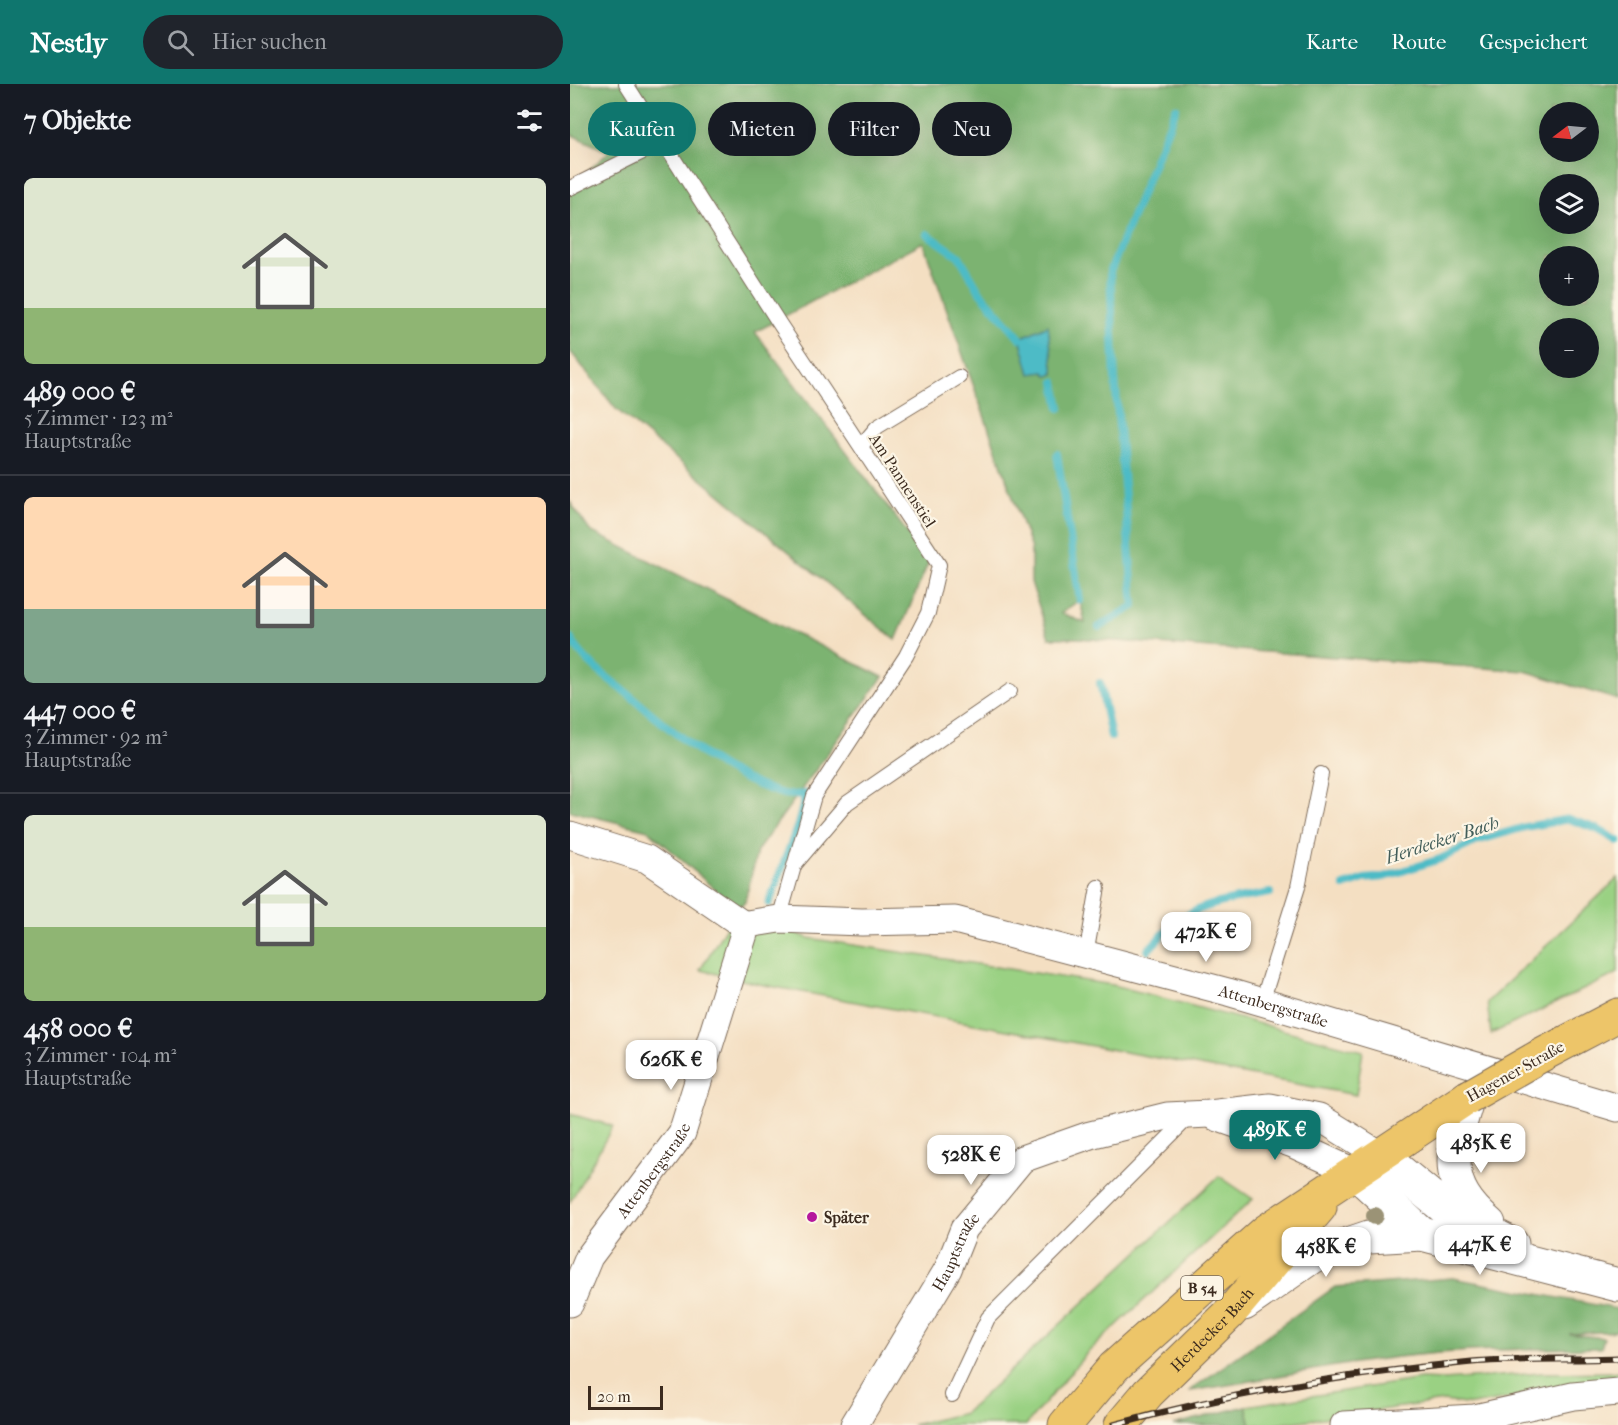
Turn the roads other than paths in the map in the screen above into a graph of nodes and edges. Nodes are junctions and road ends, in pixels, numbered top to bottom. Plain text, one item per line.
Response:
1 (626, 84) edge
2 (637, 102) edge
3 (635, 156) edge
4 (672, 156) edge
5 (570, 189) edge
6 (960, 377) dead end
7 (861, 446) junction
8 (1010, 691) dead end
9 (1321, 774) dead end
10 (570, 835) edge
11 (793, 867) junction
12 (1098, 887) dead end
13 (779, 919) junction
14 (745, 926) junction
15 (1086, 955) junction
16 (1262, 1002) junction
17 (1618, 1015) edge
18 (1468, 1097) junction
19 (1618, 1108) edge
20 (1200, 1114) junction
21 (1368, 1164) junction
22 (1422, 1234) junction
23 (1513, 1245) junction
24 (1551, 1268) junction
25 (1618, 1285) edge
26 (570, 1303) edge
27 (1230, 1313) junction
28 (1618, 1392) edge
29 (952, 1395) dead end
30 (854, 1425) edge
31 (1065, 1425) edge
32 (1120, 1425) edge
33 (1344, 1425) edge

1 - 2 lane, Am Pannenstiel
3 - 5 lane
4 - 7 lane, Am Pannenstiel
6 - 7 lane
7 - 11 lane, Am Pannenstiel
8 - 11 lane
9 - 16 lane
10 - 14 street
11 - 13 lane, Am Pannenstiel
12 - 15 lane
13 - 14 street, Attenbergstraße
13 - 15 street, Attenbergstraße
14 - 26 street, Attenbergstraße
15 - 16 street, Attenbergstraße
16 - 19 street, Attenbergstraße
17 - 18 main road, Hagener Straße / B 54, bridge
18 - 21 main road, Hagener Straße / B 54
18 - 23 street, Hauptstraße
20 - 21 street, Hauptstraße
20 - 21 street, Hauptstraße
20 - 29 lane
20 - 30 street, Hauptstraße
21 - 22 street, Hauptstraße
21 - 23 street, Hauptstraße
21 - 27 main road, Herdecker Bach / B 54
21 - 31 main road, Herdecker Bach / B 54
22 - 24 street, Hauptstraße
22 - 27 street, Hauptstraße
23 - 24 street, Hauptstraße
24 - 25 street, Hauptstraße
27 - 32 main road, Herdecker Bach / B 54
28 - 33 street

